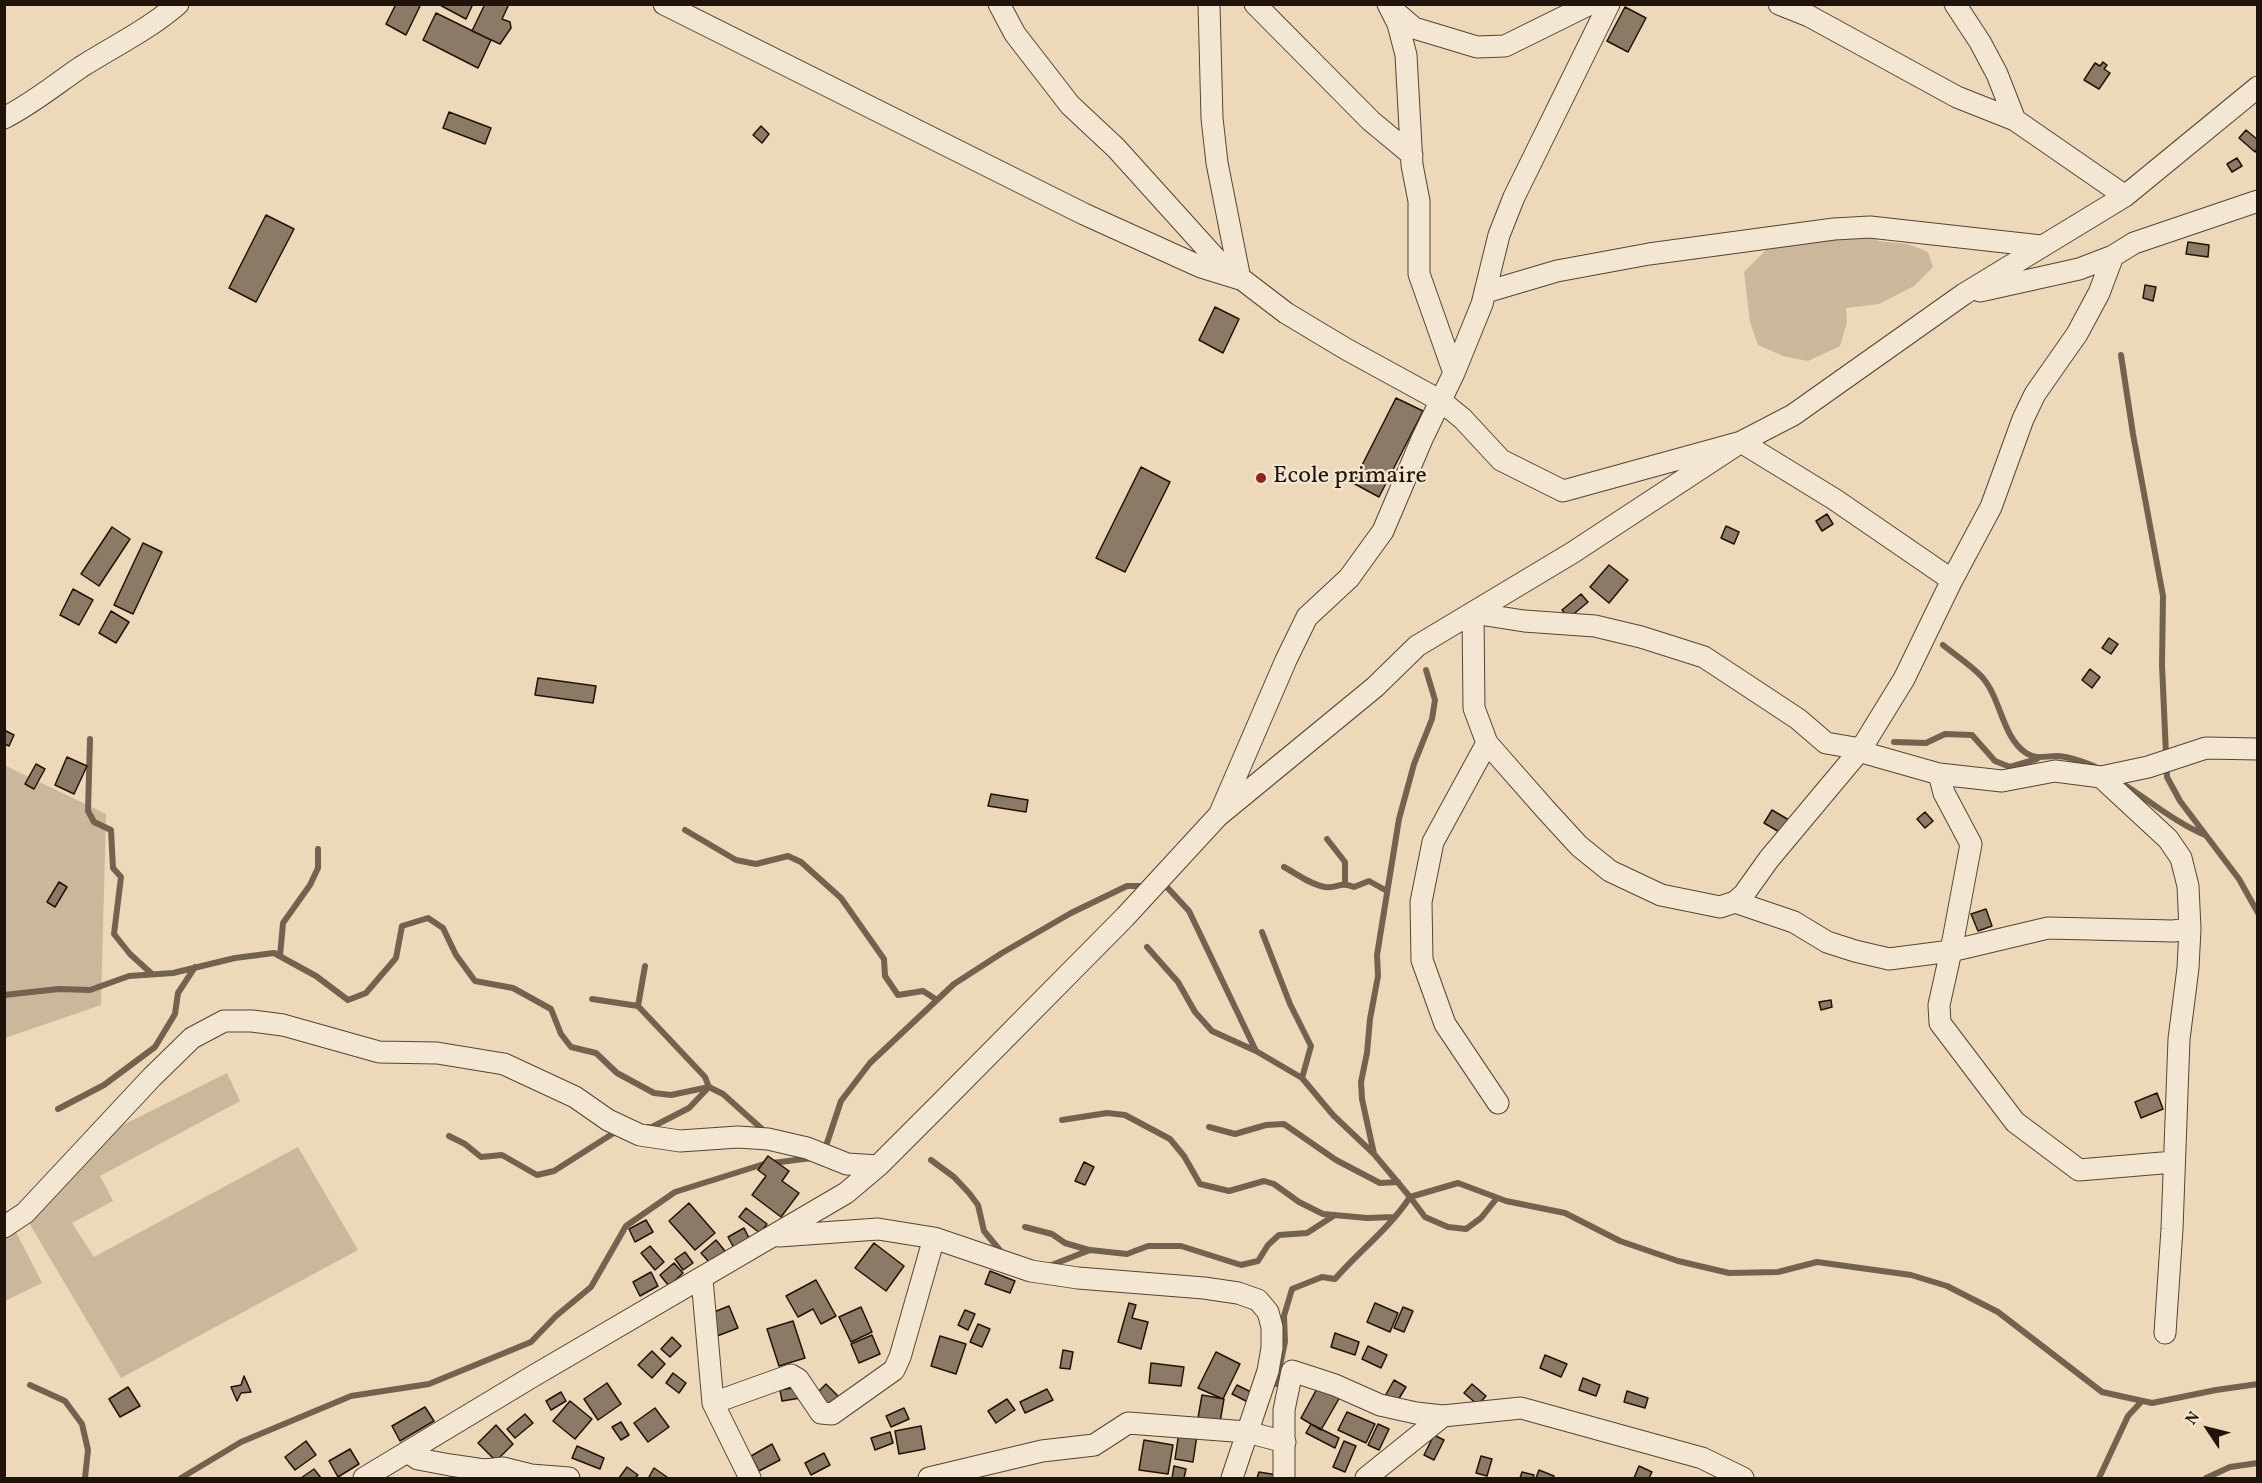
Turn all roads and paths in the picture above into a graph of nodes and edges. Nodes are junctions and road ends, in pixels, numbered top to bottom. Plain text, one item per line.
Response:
1 (178, 4) edge
2 (664, 4) edge
3 (999, 4) edge
4 (1209, 4) edge
5 (1255, 4) edge
6 (1590, 4) edge
7 (1609, 4) edge
8 (1779, 4) edge
9 (1955, 4) edge
10 (1387, 5) edge
11 (2258, 87) edge
12 (4, 118) edge
13 (2015, 120) junction
14 (1412, 155) junction
15 (2125, 196) junction
16 (2258, 201) edge
17 (2041, 246) junction
18 (2113, 256) junction
19 (1240, 279) junction
20 (1486, 292) junction
21 (1964, 294) junction
22 (1454, 373) junction
23 (1442, 401) junction
24 (1741, 442) junction
25 (1952, 580) junction
26 (1473, 613) junction
27 (1487, 743) junction
28 (1861, 749) junction
29 (2258, 749) edge
30 (1940, 774) junction
31 (2101, 777) junction
32 (1218, 816) junction
33 (1735, 902) junction
34 (2190, 929) junction
35 (1952, 951) junction
36 (1498, 1102) dead end
37 (2174, 1162) junction
38 (878, 1166) junction
39 (4, 1227) edge
40 (775, 1236) junction
41 (934, 1238) junction
42 (702, 1279) junction
43 (2165, 1333) dead end
44 (713, 1403) junction
45 (1443, 1416) junction
46 (1246, 1432) junction
47 (1285, 1442) junction
48 (407, 1452) junction
49 (1701, 1468) edge
50 (501, 1473) edge
51 (364, 1479) edge
52 (569, 1479) edge
53 (750, 1479) edge
54 (929, 1479) edge
55 (1232, 1479) edge
56 (1284, 1479) edge
57 (1366, 1479) edge
58 (1743, 1479) edge

1 - 12 street
2 - 19 street
3 - 19 street
4 - 19 street
5 - 14 street
6 - 10 street
7 - 20 street
8 - 13 street
9 - 13 street
10 - 14 street
11 - 15 street
13 - 15 street
14 - 22 street
15 - 17 street
16 - 18 street
17 - 20 street
17 - 21 street
18 - 21 street
18 - 25 street
19 - 23 street
20 - 22 street
21 - 24 street
22 - 23 street
23 - 24 street
23 - 32 street
24 - 25 street
24 - 26 street
25 - 28 street
26 - 27 street
26 - 28 street
26 - 32 street
27 - 33 street
27 - 36 street
28 - 30 street
28 - 33 street
29 - 31 street
30 - 31 street
30 - 35 street
31 - 34 street
32 - 38 street
33 - 35 street
34 - 35 street
34 - 37 street
35 - 37 street
37 - 43 street
38 - 39 street
38 - 40 street
40 - 41 street
40 - 42 street
41 - 44 street
41 - 46 street
42 - 44 street
42 - 48 street
44 - 53 street
45 - 47 street
45 - 49 street
45 - 57 street
46 - 47 street
46 - 54 street
46 - 55 street
47 - 56 street
48 - 50 street
48 - 51 street
49 - 58 street
50 - 52 street

